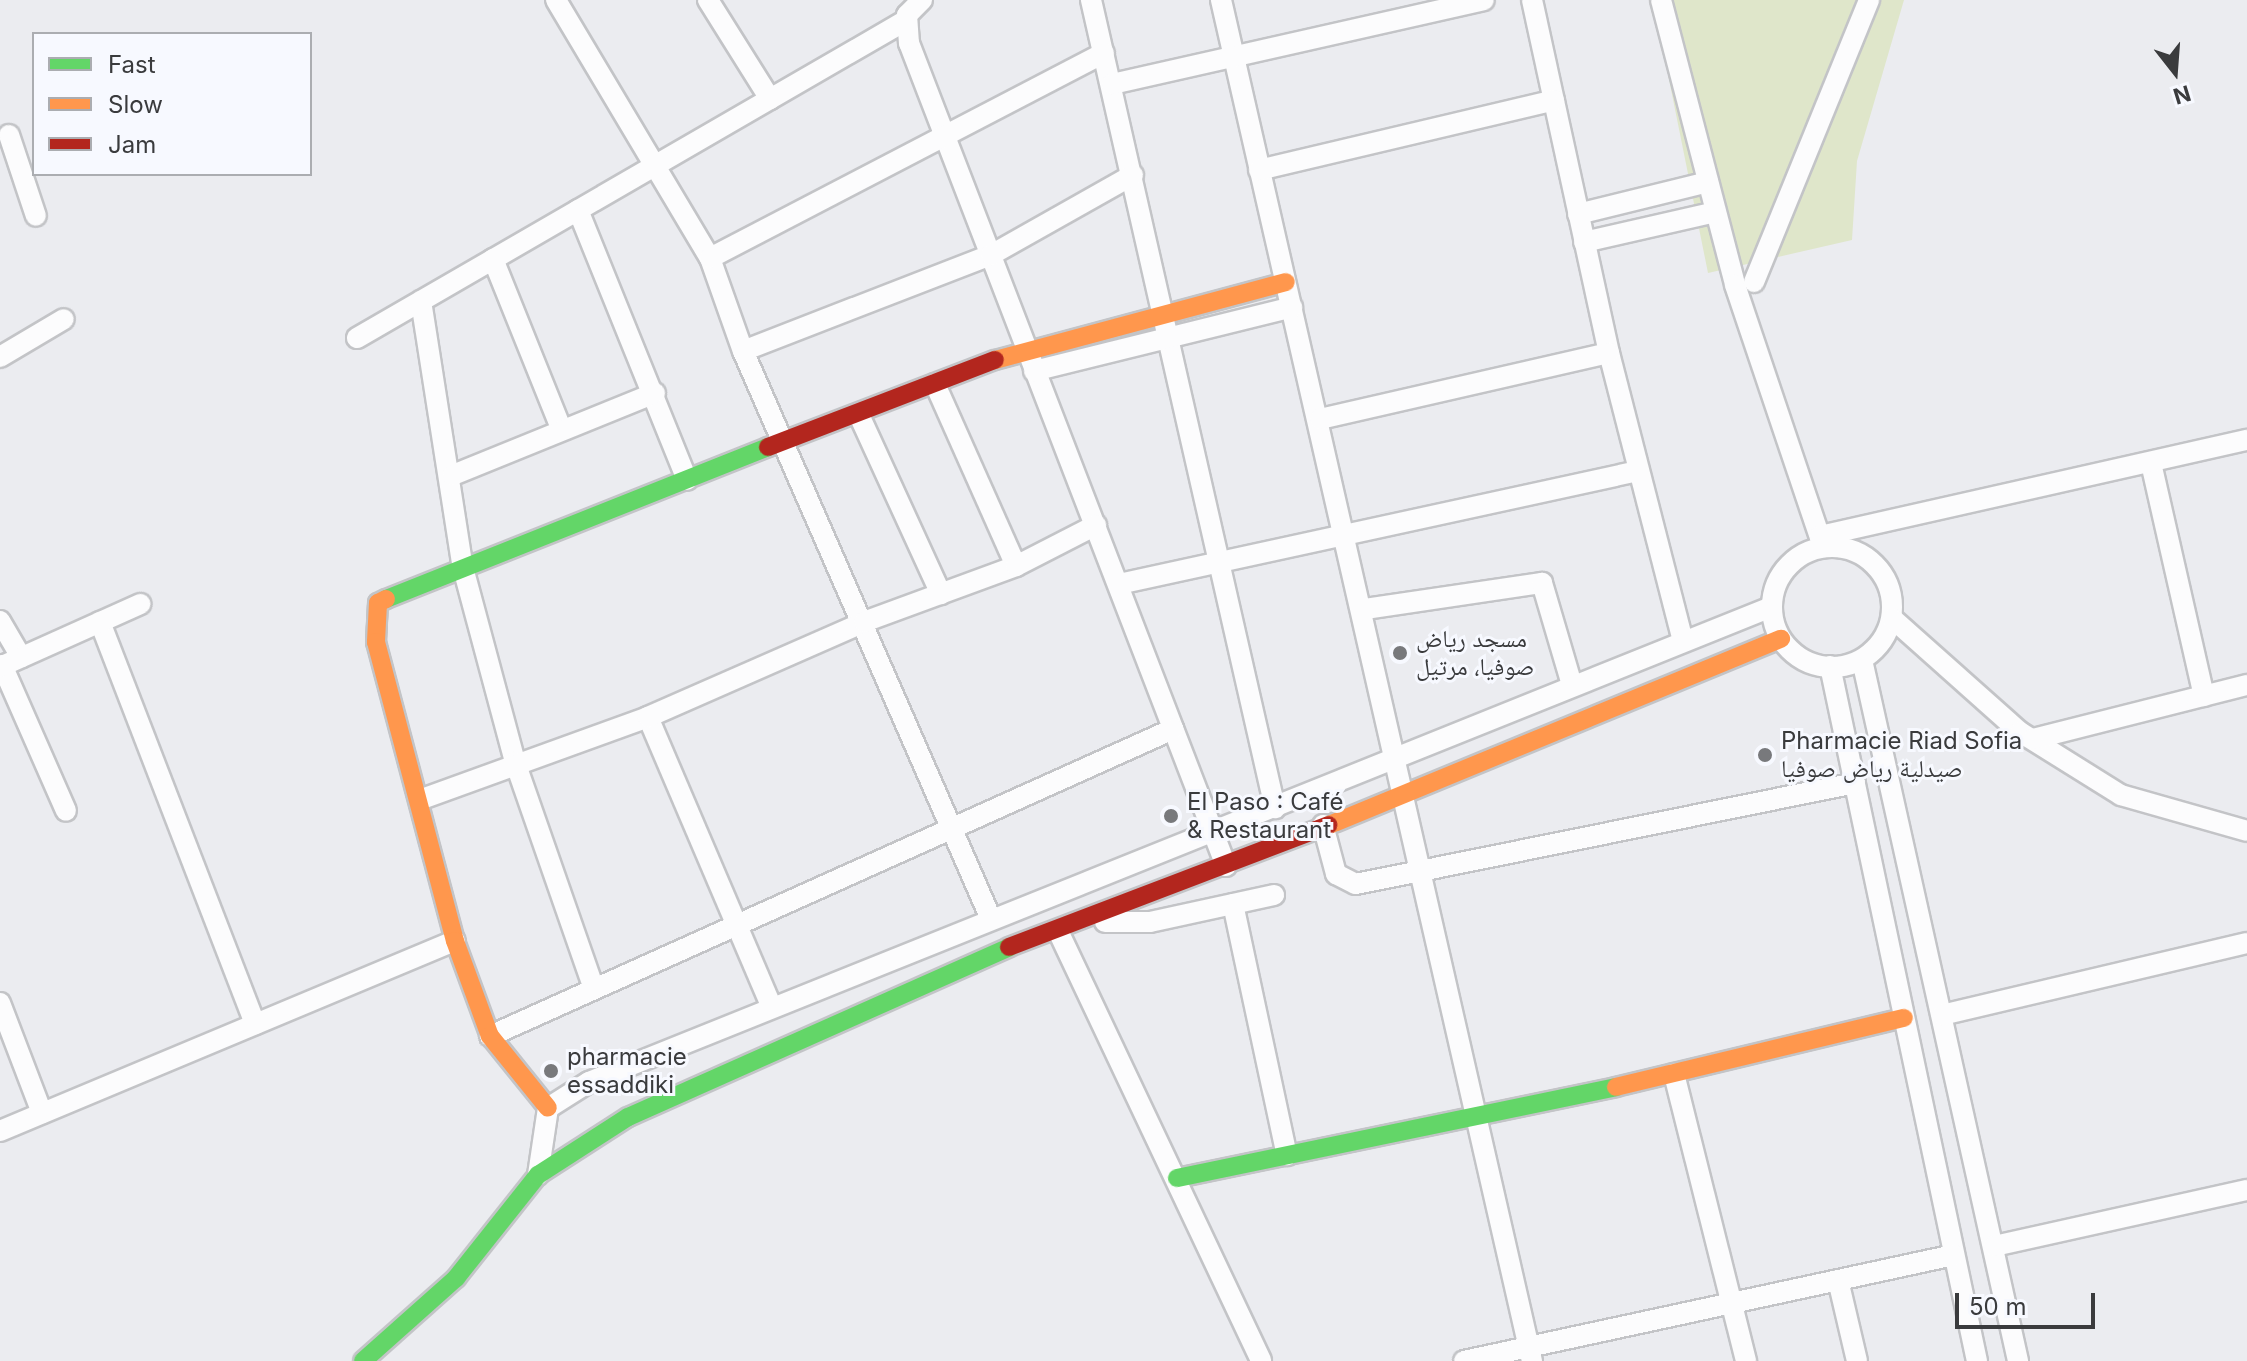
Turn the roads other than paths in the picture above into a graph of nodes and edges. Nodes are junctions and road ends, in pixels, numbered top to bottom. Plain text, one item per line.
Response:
1 (556, 0) edge
2 (708, 0) edge
3 (922, 0) edge
4 (1091, 0) edge
5 (1221, 0) edge
6 (1484, 0) edge
7 (1532, 0) edge
8 (1661, 0) edge
9 (1869, 0) edge
10 (905, 21) junction
11 (1104, 53) junction
12 (1234, 55) junction
13 (1112, 84) junction
14 (770, 99) junction
15 (1554, 100) junction
16 (3, 134) edge
17 (946, 134) junction
18 (659, 163) junction
19 (1259, 170) junction
20 (1133, 175) junction
21 (1708, 182) junction
22 (578, 210) junction
23 (1716, 212) junction
24 (1578, 214) junction
25 (36, 216) dead end
26 (1584, 242) junction
27 (991, 255) junction
28 (710, 258) junction
29 (493, 259) junction
30 (1286, 282) junction
31 (1754, 282) dead end
32 (421, 301) junction
33 (1292, 307) junction
34 (1163, 311) junction
35 (64, 319) dead end
36 (1169, 337) junction
37 (357, 338) dead end
38 (1025, 348) junction
39 (743, 351) junction
40 (1609, 353) junction
41 (0, 357) edge
42 (1034, 371) junction
43 (935, 384) junction
44 (655, 393) junction
45 (859, 415) junction
46 (1320, 419) junction
47 (561, 428) junction
48 (2247, 440) edge
49 (785, 445) junction
50 (2151, 463) junction
51 (1638, 471) junction
52 (453, 475) junction
53 (687, 480) junction
54 (1096, 525) junction
55 (1345, 530) junction
56 (1822, 541) junction
57 (1221, 558) junction
58 (462, 564) junction
59 (1016, 566) junction
60 (1119, 584) junction
61 (941, 594) junction
62 (140, 604) dead end
63 (1771, 607) junction
64 (1365, 609) junction
65 (1893, 619) junction
66 (0, 621) edge
67 (100, 622) junction
68 (864, 622) junction
69 (1781, 639) junction
70 (1683, 642) junction
71 (1862, 660) junction
72 (8, 663) edge
73 (1830, 666) junction
74 (1572, 685) junction
75 (2247, 685) edge
76 (2204, 696) junction
77 (648, 717) junction
78 (1173, 729) junction
79 (2033, 739) junction
80 (1399, 759) junction
81 (515, 762) junction
82 (1855, 783) junction
83 (1405, 795) junction
84 (422, 799) junction
85 (1275, 808) junction
86 (66, 811) dead end
87 (1323, 825) junction
88 (953, 828) junction
89 (1211, 830) junction
90 (2247, 831) edge
91 (1226, 866) junction
92 (1425, 870) junction
93 (1274, 895) dead end
94 (1233, 904) junction
95 (991, 919) junction
96 (1092, 921) junction
97 (737, 926) junction
98 (1059, 933) junction
99 (455, 941) junction
100 (2247, 943) edge
101 (594, 989) junction
102 (0, 1003) edge
103 (771, 1006) junction
104 (1942, 1015) junction
105 (1904, 1018) junction
106 (255, 1024) junction
107 (490, 1036) junction
108 (1674, 1074) junction
109 (548, 1108) junction
110 (42, 1113) junction
111 (1473, 1121) junction
112 (0, 1131) edge
113 (1287, 1155) junction
114 (538, 1175) junction
115 (1177, 1178) junction
116 (2247, 1190) edge
117 (1994, 1246) junction
118 (1954, 1255) junction
119 (1838, 1280) junction
120 (1733, 1305) junction
121 (1531, 1354) edge
122 (363, 1361) edge
123 (1261, 1361) edge
124 (1464, 1361) edge
125 (1746, 1361) edge
126 (1857, 1361) edge
127 (1977, 1361) edge
128 (2018, 1361) edge

1 - 18 street
2 - 14 street
3 - 10 street
4 - 11 street
5 - 12 street
6 - 12 street
7 - 15 street
8 - 21 street
9 - 31 street
10 - 14 street
10 - 17 street
11 - 13 street
11 - 17 street
12 - 13 street
12 - 19 street
13 - 20 street
14 - 18 street
15 - 19 street
15 - 24 street
16 - 25 street
17 - 27 street
17 - 28 street
18 - 22 street
18 - 28 street
19 - 30 street
20 - 27 street
20 - 34 street
21 - 23 street
21 - 24 street
22 - 29 street
22 - 44 street
23 - 26 street
23 - 56 street
24 - 26 street
26 - 40 street
27 - 38 street
27 - 39 street
28 - 39 street
29 - 32 street
29 - 47 street
30 - 33 street
30 - 34 street
32 - 37 street
32 - 52 street
33 - 36 street
33 - 46 street
34 - 36 street
34 - 38 street
35 - 41 street
36 - 42 street
36 - 57 street
38 - 42 street
38 - 43 street
39 - 49 street
40 - 46 street
40 - 51 street
42 - 54 street
43 - 45 street
43 - 59 street
44 - 47 street
44 - 53 street
45 - 49 street
45 - 61 street
46 - 55 street
47 - 52 street
48 - 50 street
49 - 53 street
49 - 68 street
50 - 56 street
50 - 76 street
51 - 55 street
51 - 70 street
52 - 58 street
53 - 58 street
54 - 59 street
54 - 60 street
55 - 57 street
55 - 64 street
56 - 63 street
56 - 65 street
57 - 60 street
57 - 85 street
58 - 81 street
58 - 84 street
59 - 61 street
60 - 78 street
61 - 68 street
62 - 67 street
63 - 69 street
63 - 70 street
64 - 74 street
64 - 80 street
65 - 71 street
65 - 79 street
66 - 72 street
67 - 72 street
67 - 106 street
68 - 77 street
68 - 88 street
69 - 73 street
69 - 83 street
70 - 74 street
71 - 73 street
71 - 104 street
72 - 86 street
73 - 82 street
74 - 80 street
75 - 76 street
76 - 79 street
77 - 81 street
77 - 97 street
78 - 88 street
78 - 89 street
79 - 90 street
80 - 83 street
80 - 85 street
81 - 84 street
81 - 101 street
82 - 92 street
82 - 105 street
83 - 87 street
83 - 92 street
84 - 99 street
85 - 89 street
87 - 91 street
87 - 92 street
88 - 95 street
88 - 97 street
89 - 91 street
89 - 95 street
91 - 96 street
92 - 111 street
93 - 94 street
94 - 96 street
94 - 113 street
95 - 103 street
96 - 98 street
97 - 101 street
97 - 103 street
98 - 114 street
98 - 115 street
99 - 106 street
99 - 107 street
100 - 104 street
101 - 107 street
102 - 110 street
103 - 109 street
104 - 117 street
105 - 108 street
105 - 118 street
106 - 110 street
107 - 109 street
108 - 111 street
108 - 120 street
109 - 114 street
110 - 112 street
111 - 113 street
111 - 121 street
113 - 115 street
114 - 122 street
115 - 123 street
116 - 117 street
117 - 128 street
118 - 119 street
118 - 127 street
119 - 120 street
119 - 126 street
120 - 121 street
120 - 125 street
121 - 124 street

